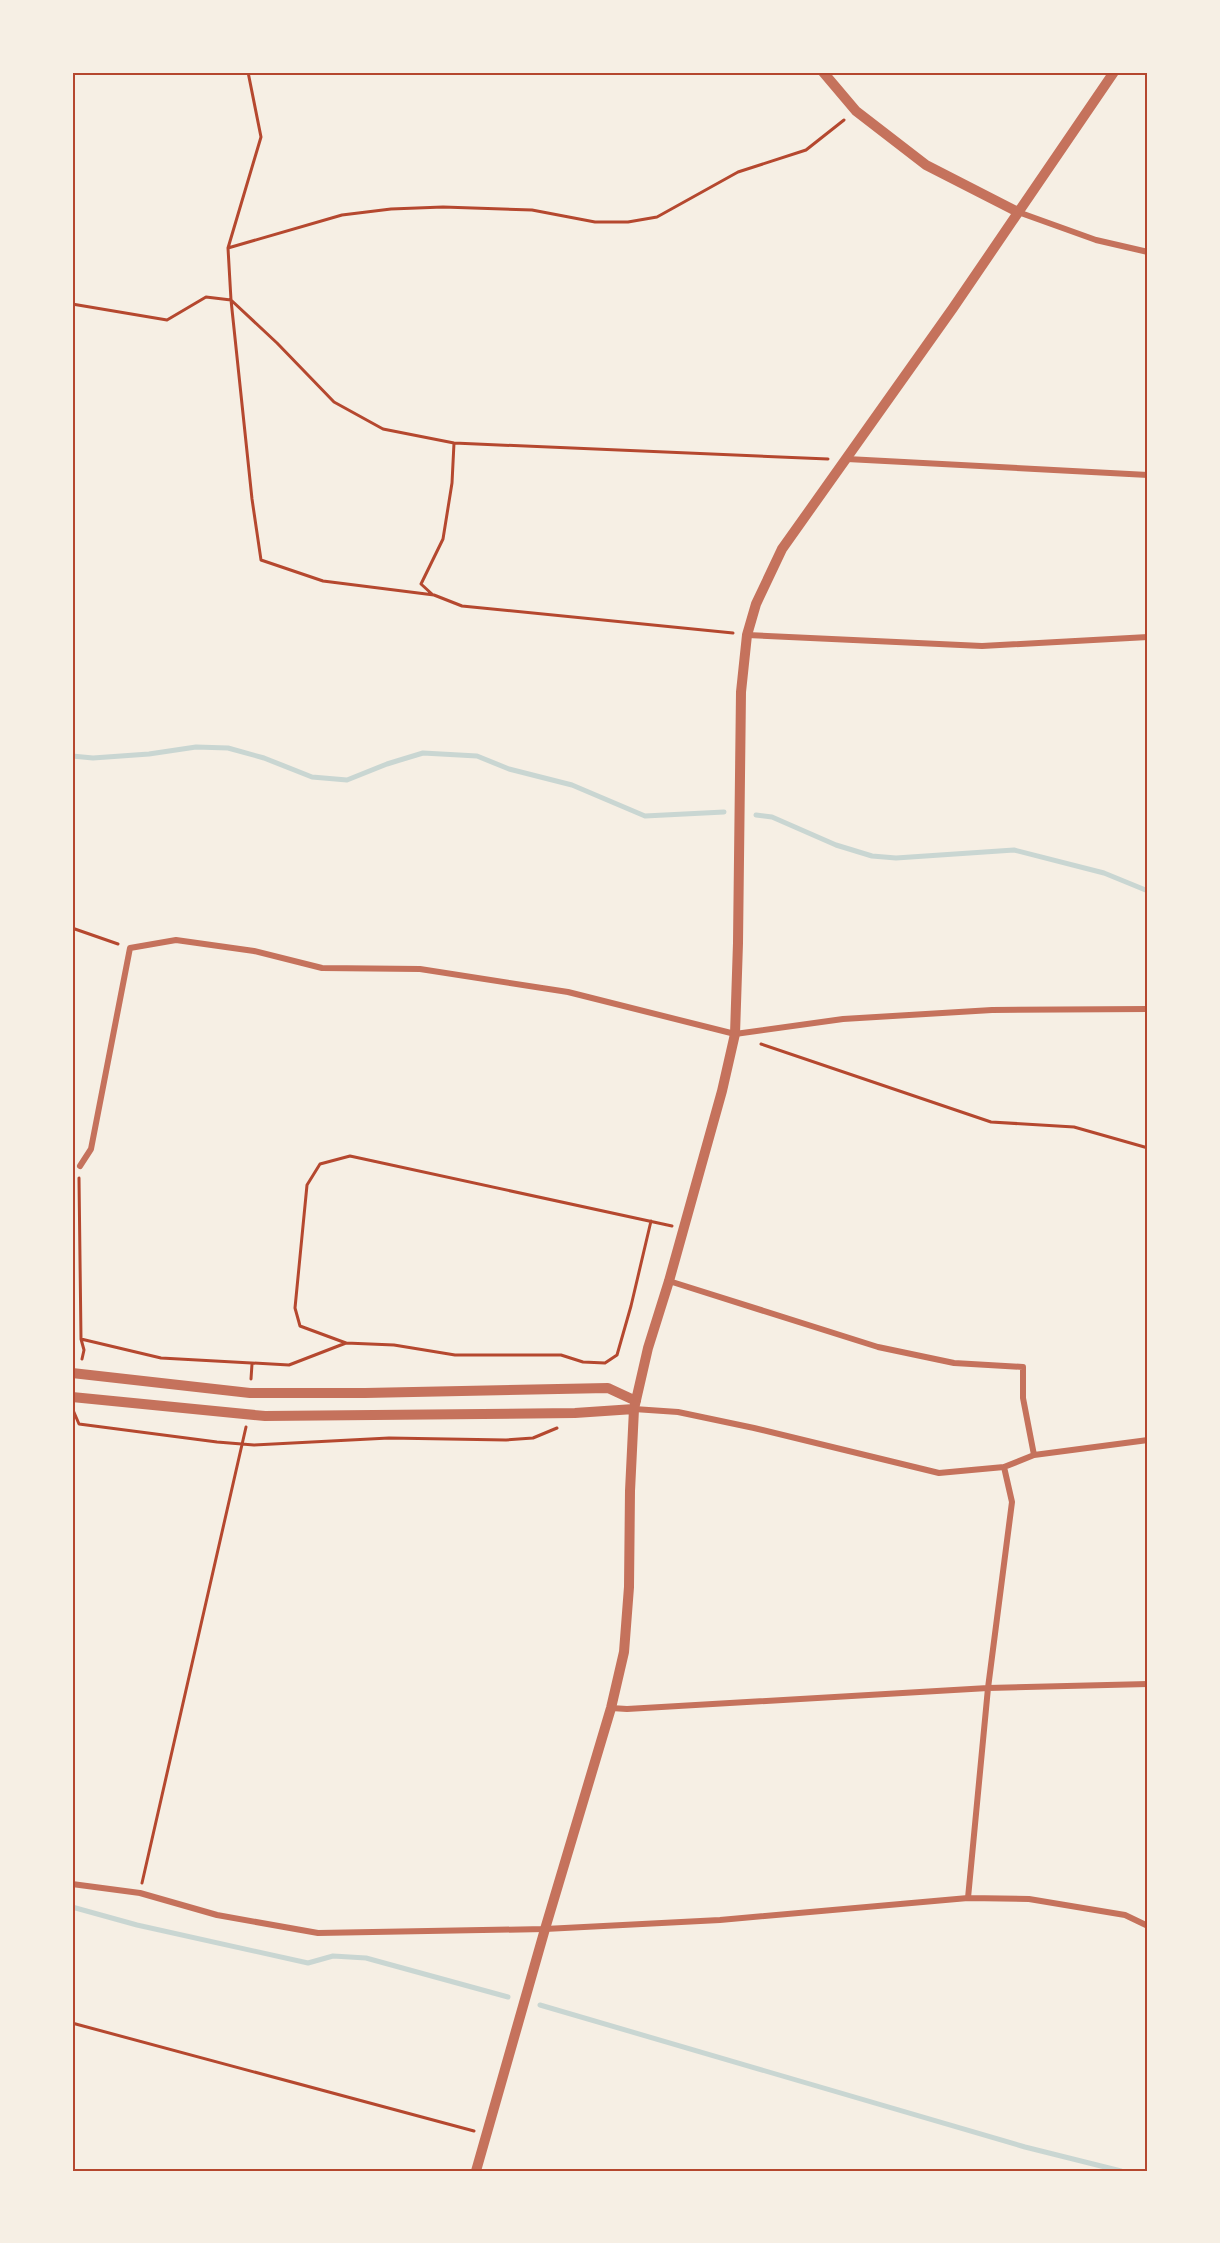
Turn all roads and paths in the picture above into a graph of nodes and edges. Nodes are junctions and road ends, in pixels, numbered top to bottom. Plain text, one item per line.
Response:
1 (248, 72) edge
2 (823, 72) edge
3 (1114, 72) edge
4 (856, 111) junction
5 (1018, 212) junction
6 (228, 248) junction
7 (1148, 252) edge
8 (231, 300) junction
9 (72, 304) edge
10 (454, 443) junction
11 (847, 459) junction
12 (1148, 476) edge
13 (434, 595) junction
14 (747, 635) junction
15 (1148, 637) edge
16 (72, 928) edge
17 (130, 948) junction
18 (1148, 1009) edge
19 (735, 1034) junction
20 (1148, 1148) edge
21 (80, 1166) joint
22 (651, 1221) junction
23 (682, 1228) junction
24 (669, 1281) junction
25 (81, 1339) junction
26 (346, 1342) junction
27 (252, 1364) junction
28 (75, 1374) edge
29 (250, 1393) junction
30 (73, 1397) edge
31 (635, 1405) junction
32 (575, 1413) junction
33 (249, 1415) junction
34 (1148, 1440) edge
35 (1034, 1455) junction
36 (1004, 1467) junction
37 (1148, 1684) edge
38 (988, 1688) junction
39 (611, 1708) junction
40 (72, 1884) edge
41 (140, 1893) junction
42 (968, 1898) junction
43 (1148, 1926) edge
44 (545, 1929) junction
45 (72, 2023) edge
46 (487, 2134) junction
47 (477, 2171) edge

1 - 6 path
2 - 4 street
3 - 5 street
4 - 5 street
4 - 6 path
5 - 7 street
5 - 11 street
6 - 8 path
8 - 9 path
8 - 10 path
8 - 13 path
10 - 11 path
10 - 13 path
11 - 12 street
11 - 14 street
13 - 14 path
14 - 15 street
14 - 19 street
16 - 17 path
17 - 19 street
17 - 21 street
18 - 19 street
19 - 20 path
19 - 23 street
21 - 25 path
22 - 23 path
22 - 26 path
22 - 26 path
23 - 24 street
24 - 31 street
24 - 35 street
25 - 27 path
25 - 28 path
26 - 27 path
27 - 29 path
28 - 29 street
29 - 31 street
30 - 32 path
30 - 33 street
31 - 32 street
31 - 36 street
31 - 39 street
32 - 33 street
33 - 41 path
34 - 35 street
35 - 36 street
36 - 38 street
37 - 38 street
38 - 39 street
38 - 42 street
39 - 44 street
40 - 41 street
41 - 44 street
42 - 43 street
42 - 44 street
44 - 46 street
45 - 46 path
46 - 47 street

